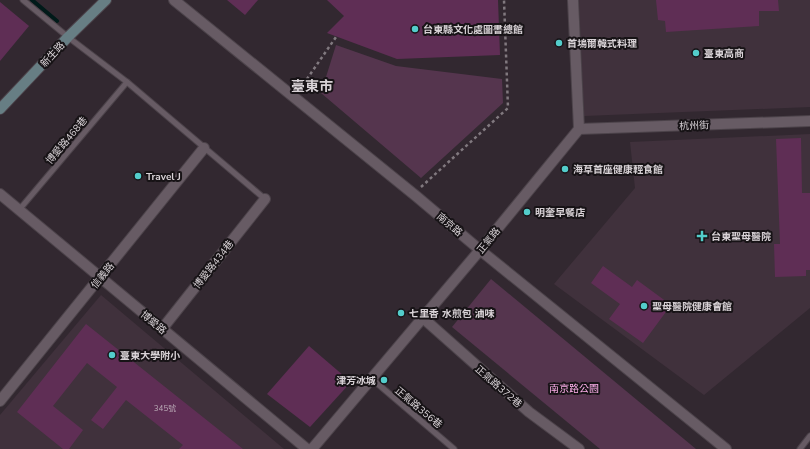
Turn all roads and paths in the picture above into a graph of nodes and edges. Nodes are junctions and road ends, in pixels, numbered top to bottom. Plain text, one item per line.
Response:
1 (23, 0) edge
2 (106, 0) edge
3 (174, 0) edge
4 (504, 0) edge
5 (573, 0) edge
6 (68, 37) junction
7 (336, 37) dead end
8 (127, 82) junction
9 (297, 92) dead end
10 (0, 109) edge
11 (810, 121) edge
12 (579, 129) junction
13 (204, 148) junction
14 (418, 190) dead end
15 (0, 194) edge
16 (265, 199) joint
17 (18, 210) junction
18 (480, 250) junction
19 (101, 277) junction
20 (423, 318) junction
21 (162, 329) junction
22 (372, 379) junction
23 (0, 401) edge
24 (810, 436) edge
25 (307, 449) edge
26 (312, 449) edge
27 (454, 449) edge
28 (579, 449) edge
29 (724, 449) edge
30 (800, 449) edge

1 - 6 lane
2 - 6 street, 新生路
3 - 18 street, 南京路
4 - 14 path
5 - 12 street
6 - 8 lane
6 - 10 street, 新生路
7 - 9 path
8 - 13 lane
8 - 17 lane, 博愛路468巷
11 - 12 street, 杭州街
12 - 18 street, 正氣路
13 - 16 lane
13 - 19 street, 信義路
15 - 17 street, 博愛路
16 - 21 street, 博愛路434巷
17 - 19 street, 博愛路
18 - 20 street, 正氣路
18 - 29 street, 南京路
19 - 21 street, 博愛路
19 - 23 street, 信義路
20 - 22 street, 正氣路
20 - 28 street, 正氣路372巷
21 - 25 street, 博愛路
22 - 26 street, 正氣路
22 - 27 lane, 正氣路356巷
24 - 30 lane

